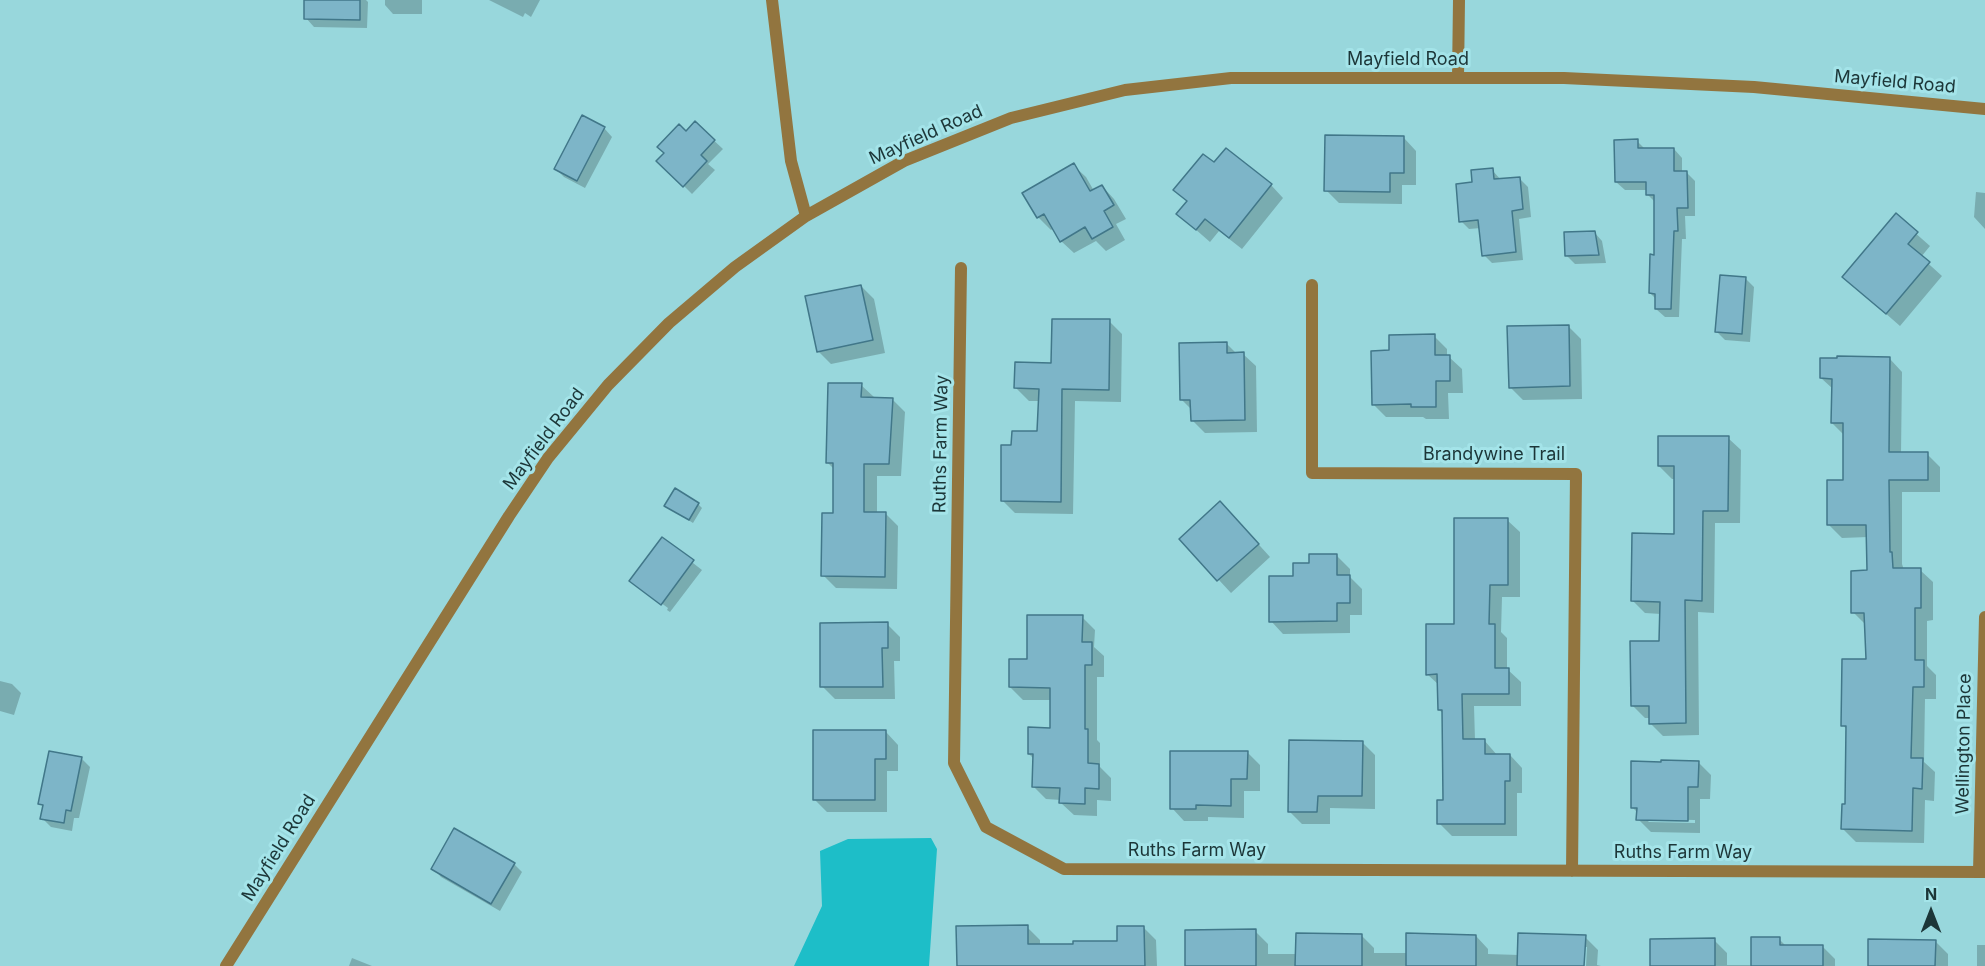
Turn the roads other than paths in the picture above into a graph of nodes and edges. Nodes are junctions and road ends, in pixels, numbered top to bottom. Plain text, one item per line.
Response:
1 (772, 0) edge
2 (1459, 0) edge
3 (1458, 78) junction
4 (1985, 109) edge
5 (806, 216) junction
6 (961, 268) dead end
7 (1312, 285) dead end
8 (1985, 617) edge
9 (1572, 871) junction
10 (1982, 872) edge
11 (226, 966) edge

1 - 5 street
2 - 3 street
3 - 4 street, Mayfield Road
3 - 5 street, Mayfield Road
5 - 11 street, Mayfield Road
6 - 9 street, Ruths Farm Way
7 - 9 street, Brandywine Trail
8 - 10 street, Wellington Place
9 - 10 street, Ruths Farm Way

